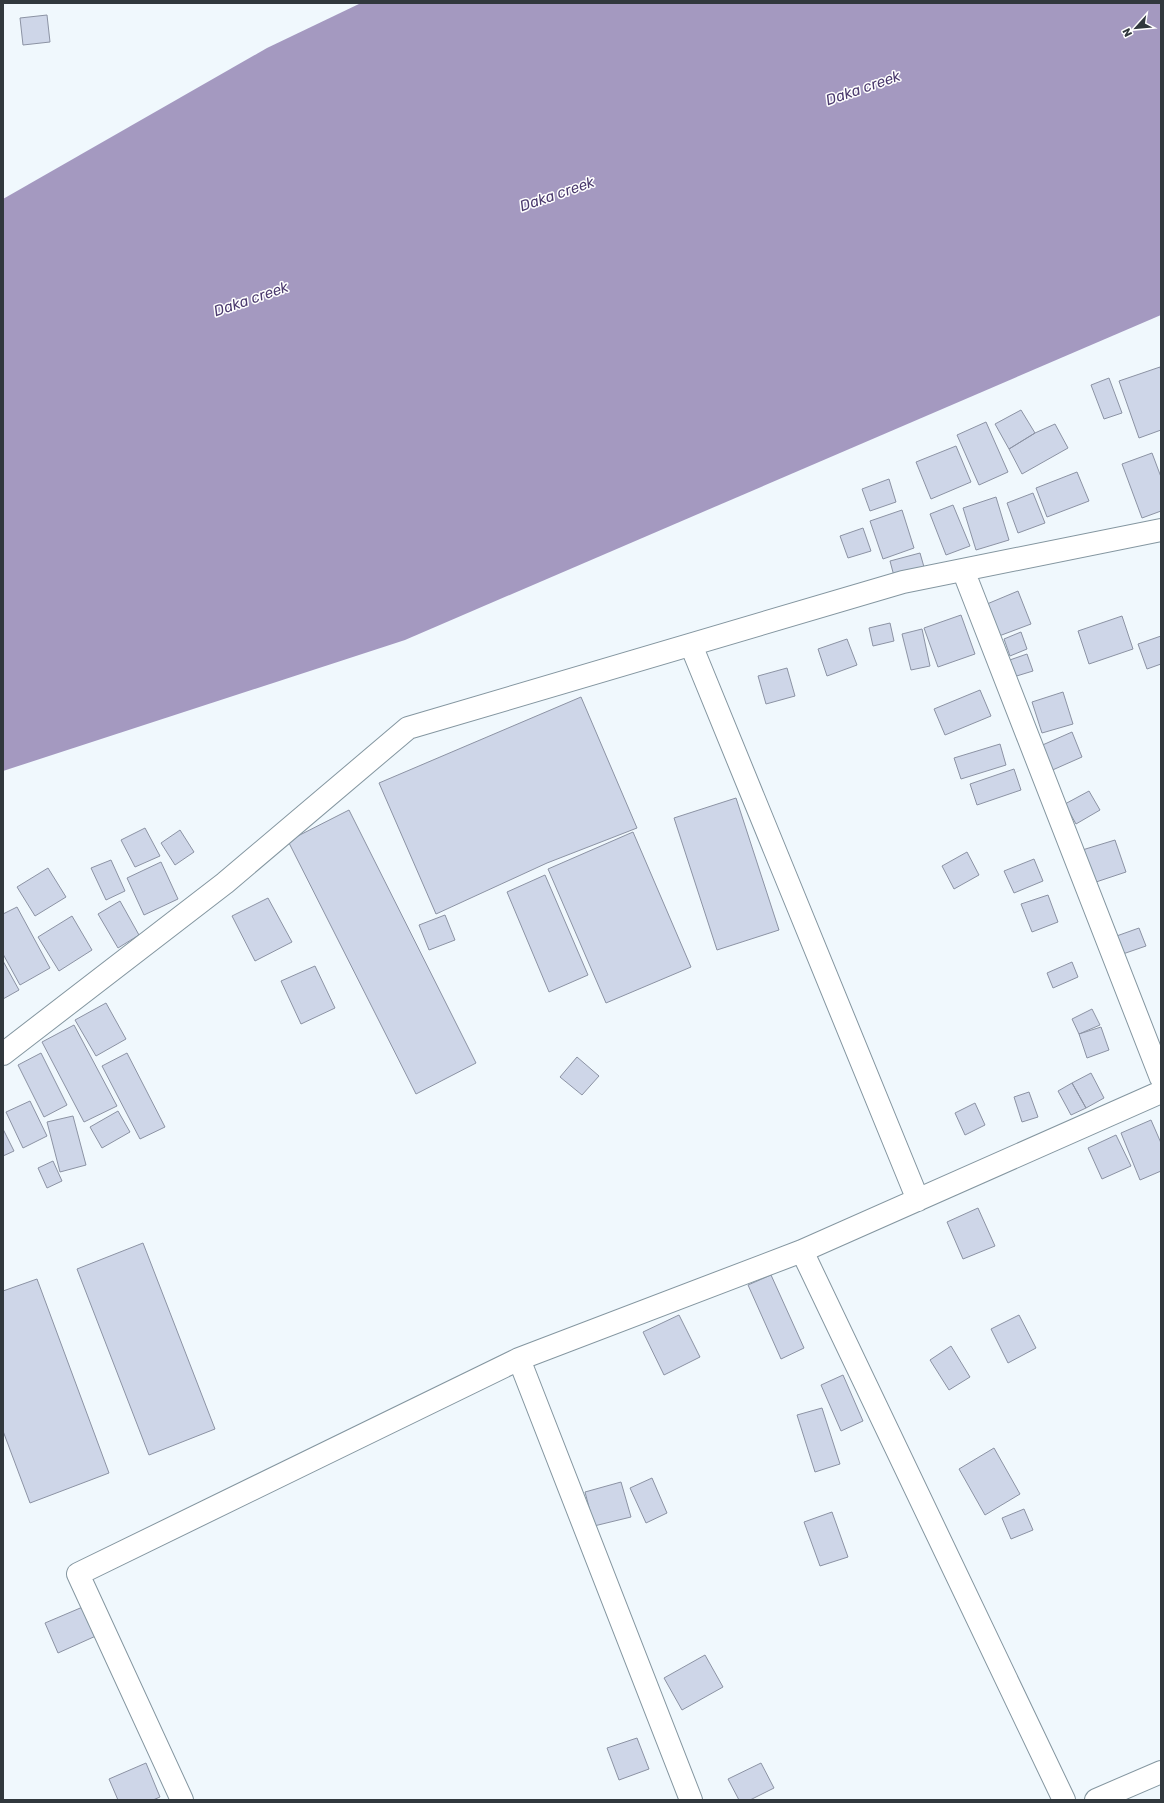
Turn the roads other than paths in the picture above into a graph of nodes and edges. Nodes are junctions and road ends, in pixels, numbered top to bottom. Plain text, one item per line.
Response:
1 (1161, 530) edge
2 (963, 570) junction
3 (691, 645) junction
4 (3, 1054) edge
5 (1161, 1078) edge
6 (1161, 1092) edge
7 (918, 1200) junction
8 (802, 1251) junction
9 (520, 1359) junction
10 (1161, 1772) edge
11 (182, 1800) edge
12 (691, 1800) edge
13 (1064, 1800) edge
14 (1096, 1800) edge

1 - 2 street
2 - 3 street
2 - 5 street
3 - 4 street
3 - 7 street
6 - 7 street
7 - 8 street
8 - 9 street
8 - 13 street
9 - 11 street
9 - 12 street
10 - 14 street

